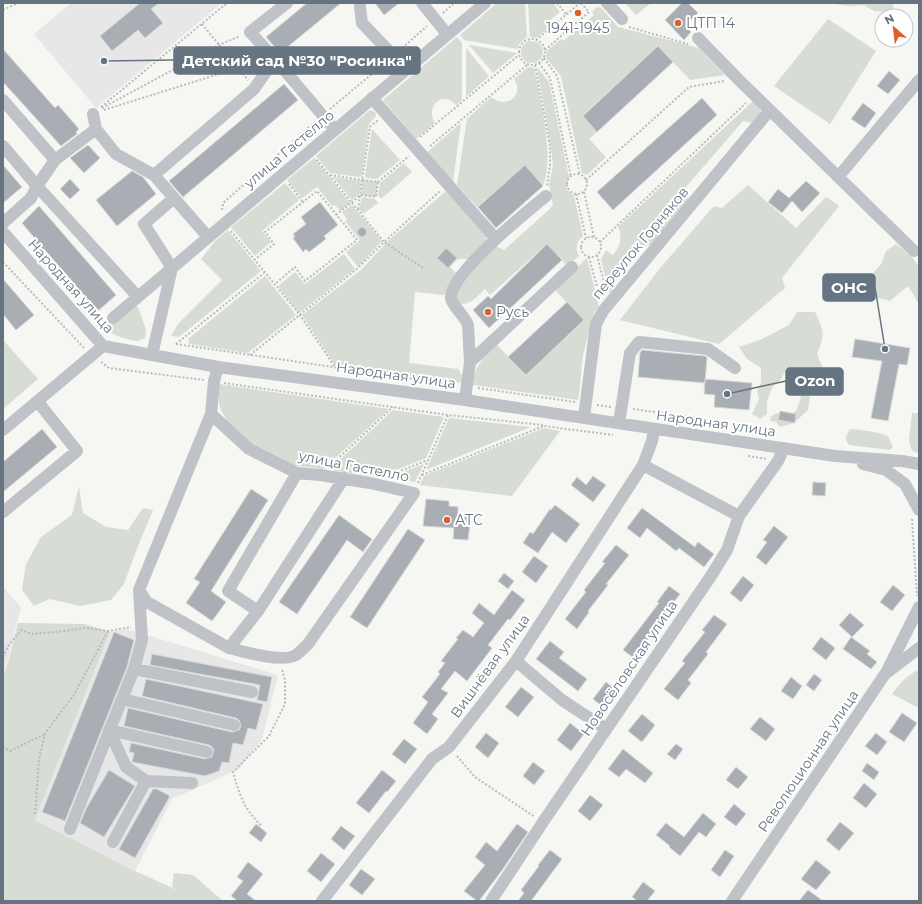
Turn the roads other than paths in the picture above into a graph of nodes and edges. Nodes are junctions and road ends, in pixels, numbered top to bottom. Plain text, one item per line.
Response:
1 (287, 3) edge
2 (422, 3) edge
3 (485, 3) edge
4 (608, 3) edge
5 (360, 6) dead end
6 (622, 19) road end
7 (447, 34) junction
8 (698, 38) dead end
9 (276, 59) junction
10 (406, 69) junction
11 (919, 80) edge
12 (372, 98) junction
13 (3, 100) edge
14 (770, 110) junction
15 (93, 114) road end
16 (96, 129) junction
17 (335, 130) junction
18 (3, 146) edge
19 (55, 160) junction
20 (154, 175) junction
21 (838, 177) junction
22 (37, 186) junction
23 (546, 196) road end
24 (174, 198) junction
25 (3, 223) edge
26 (208, 237) junction
27 (5, 239) edge
28 (496, 239) junction
29 (914, 250) dead end
30 (572, 267) dead end
31 (172, 268) junction
32 (138, 297) junction
33 (113, 318) dead end
34 (103, 346) junction
35 (152, 355) junction
36 (470, 362) junction
37 (218, 367) junction
38 (735, 368) dead end
39 (465, 400) junction
40 (38, 402) junction
41 (211, 414) junction
42 (584, 417) junction
43 (619, 423) junction
44 (654, 429) junction
45 (3, 430) edge
46 (784, 448) junction
47 (835, 456) junction
48 (919, 464) edge
49 (643, 465) junction
50 (297, 473) junction
51 (344, 478) junction
52 (3, 512) edge
53 (915, 513) edge
54 (739, 516) junction
55 (139, 590) junction
56 (919, 608) edge
57 (258, 611) junction
58 (229, 648) junction
59 (919, 648) edge
60 (919, 659) edge
61 (516, 661) junction
62 (900, 663) junction
63 (134, 669) junction
64 (885, 674) junction
65 (252, 692) dead end
66 (122, 700) junction
67 (234, 725) dead end
68 (606, 729) junction
69 (109, 730) junction
70 (207, 752) dead end
71 (146, 781) junction
72 (192, 782) dead end
73 (70, 829) dead end
74 (113, 842) dead end
75 (322, 901) edge
76 (491, 901) edge
77 (732, 901) edge

1 - 9 street
2 - 7 street
3 - 7 street, улица Гастелло
4 - 6 street
5 - 10 street
7 - 10 street, улица Гастелло
8 - 14 street
9 - 17 street
9 - 20 street
10 - 12 street, улица Гастелло
11 - 21 street
12 - 17 street, улица Гастелло
12 - 28 street
13 - 19 street
14 - 21 street
14 - 42 street, переулок Горняков
15 - 16 street
16 - 19 street
16 - 20 street
17 - 26 street, улица Гастелло
18 - 22 street
19 - 22 street
20 - 24 street
21 - 29 street
22 - 25 street
22 - 32 street
23 - 28 street
24 - 26 street
24 - 31 street
26 - 31 street, улица Гастелло
27 - 34 street, Народная улица
28 - 36 street
30 - 36 street
31 - 32 street, улица Гастелло
31 - 35 street
32 - 33 street, улица Гастелло
34 - 35 street, Народная улица
34 - 40 street
35 - 37 street, Народная улица
36 - 39 street
37 - 39 street, Народная улица
37 - 41 street
38 - 43 street
39 - 42 street, Народная улица
40 - 45 street
40 - 52 street
41 - 50 street, улица Гастелло
41 - 55 street
42 - 43 street, Народная улица
43 - 44 street, Народная улица
44 - 46 street, Народная улица
44 - 49 street, Вишнёвая улица
46 - 47 street, Народная улица
46 - 54 street, Новосёловская улица
47 - 48 street
47 - 53 street
49 - 54 street
49 - 61 street, Вишнёвая улица
50 - 51 street, улица Гастелло
50 - 57 street
51 - 57 street
51 - 58 street, улица Гастелло
54 - 68 street, Новосёловская улица
55 - 58 street
55 - 63 street
56 - 64 street
57 - 58 street
59 - 62 street, Революционная улица
60 - 62 street
61 - 68 street
61 - 75 street, Вишнёвая улица
62 - 64 street, Революционная улица
63 - 65 street
63 - 66 street
64 - 77 street, Революционная улица
66 - 67 street
66 - 69 street
68 - 76 street, Новосёловская улица
69 - 70 street
69 - 71 street
69 - 73 street
71 - 72 street
71 - 74 street

